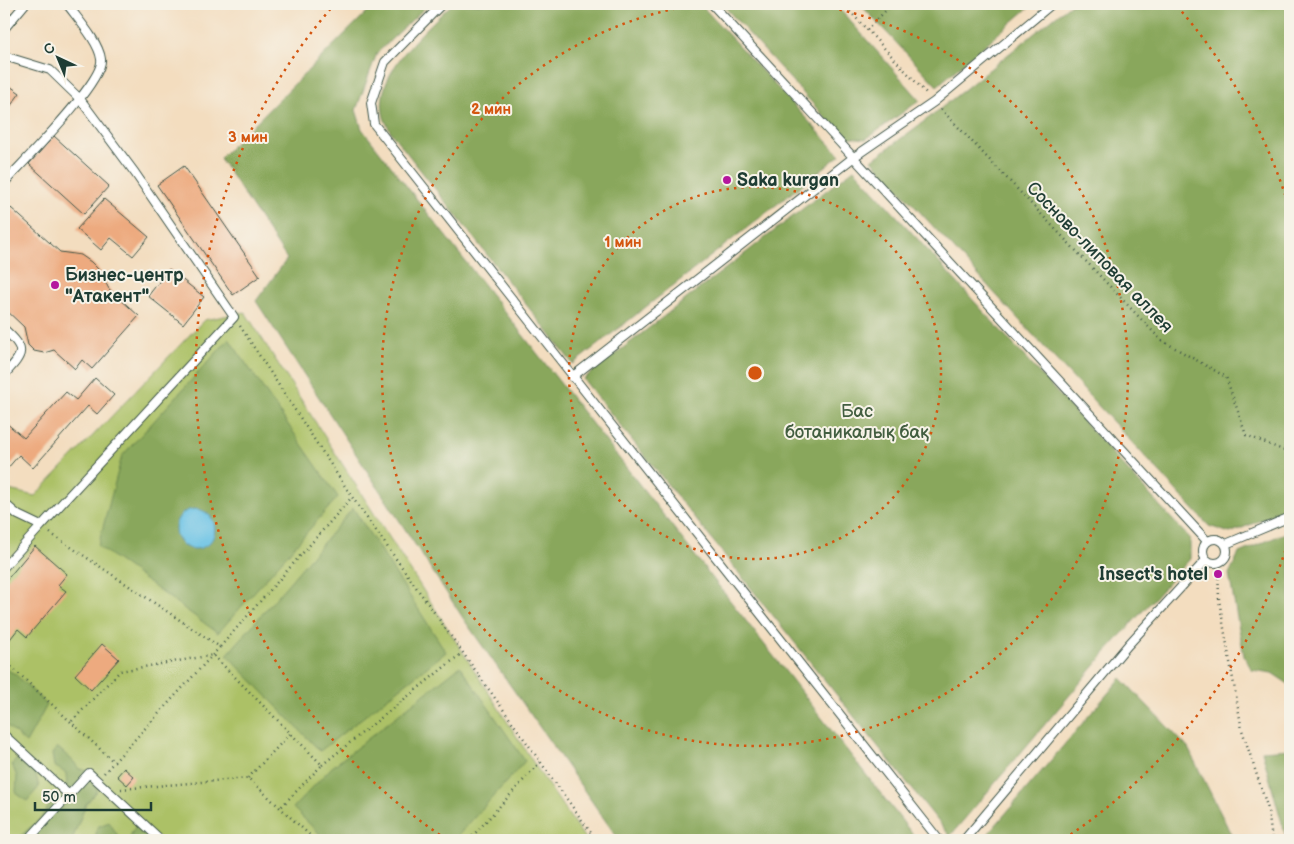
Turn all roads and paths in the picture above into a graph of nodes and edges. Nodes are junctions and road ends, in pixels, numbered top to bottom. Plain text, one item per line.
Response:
1 (25, 4) edge
2 (67, 4) edge
3 (442, 4) edge
4 (712, 4) edge
5 (843, 4) edge
6 (892, 4) edge
7 (1052, 4) edge
8 (4, 28) edge
9 (867, 30) junction
10 (4, 56) edge
11 (80, 99) junction
12 (934, 102) junction
13 (854, 157) junction
14 (4, 183) edge
15 (234, 317) junction
16 (4, 329) edge
17 (4, 375) edge
18 (572, 377) junction
19 (1290, 453) edge
20 (352, 497) junction
21 (4, 503) edge
22 (1290, 517) edge
23 (41, 526) junction
24 (1208, 541) junction
25 (1226, 544) junction
26 (1206, 560) junction
27 (1218, 563) junction
28 (4, 567) edge
29 (220, 646) junction
30 (462, 653) junction
31 (213, 655) junction
32 (4, 660) edge
33 (72, 722) junction
34 (291, 733) junction
35 (4, 735) edge
36 (114, 762) junction
37 (540, 762) junction
38 (322, 765) junction
39 (248, 778) junction
40 (97, 780) junction
41 (107, 790) junction
42 (69, 795) junction
43 (280, 808) junction
44 (28, 840) edge
45 (161, 840) edge
46 (315, 840) edge
47 (469, 840) edge
48 (596, 840) edge
49 (939, 840) edge
50 (964, 840) edge
51 (1272, 840) edge

1 - 8 lane
2 - 11 lane
3 - 18 lane
4 - 13 lane
5 - 9 path, Сосново-липовая аллея
6 - 9 path
7 - 12 lane
9 - 12 path, Сосново-липовая аллея
10 - 11 lane
11 - 14 lane
11 - 15 lane
12 - 13 lane
12 - 19 path, Сосново-липовая аллея
13 - 18 lane
13 - 24 lane
15 - 20 path
15 - 23 lane
16 - 17 lane
18 - 49 lane
20 - 29 path
20 - 30 path
21 - 23 lane
22 - 25 lane
23 - 28 lane
23 - 29 path
24 - 25 lane
24 - 26 lane
25 - 27 lane
26 - 27 lane
26 - 50 lane
27 - 51 path
29 - 31 path
30 - 37 path
30 - 38 path
31 - 33 path
31 - 34 path
31 - 36 path
32 - 33 path
33 - 36 path
34 - 38 path
34 - 39 path
35 - 42 lane
36 - 40 path
37 - 47 path
37 - 48 path
38 - 43 path
39 - 41 path
39 - 43 path
40 - 41 lane
40 - 42 lane
41 - 45 lane
42 - 44 lane
43 - 46 path

